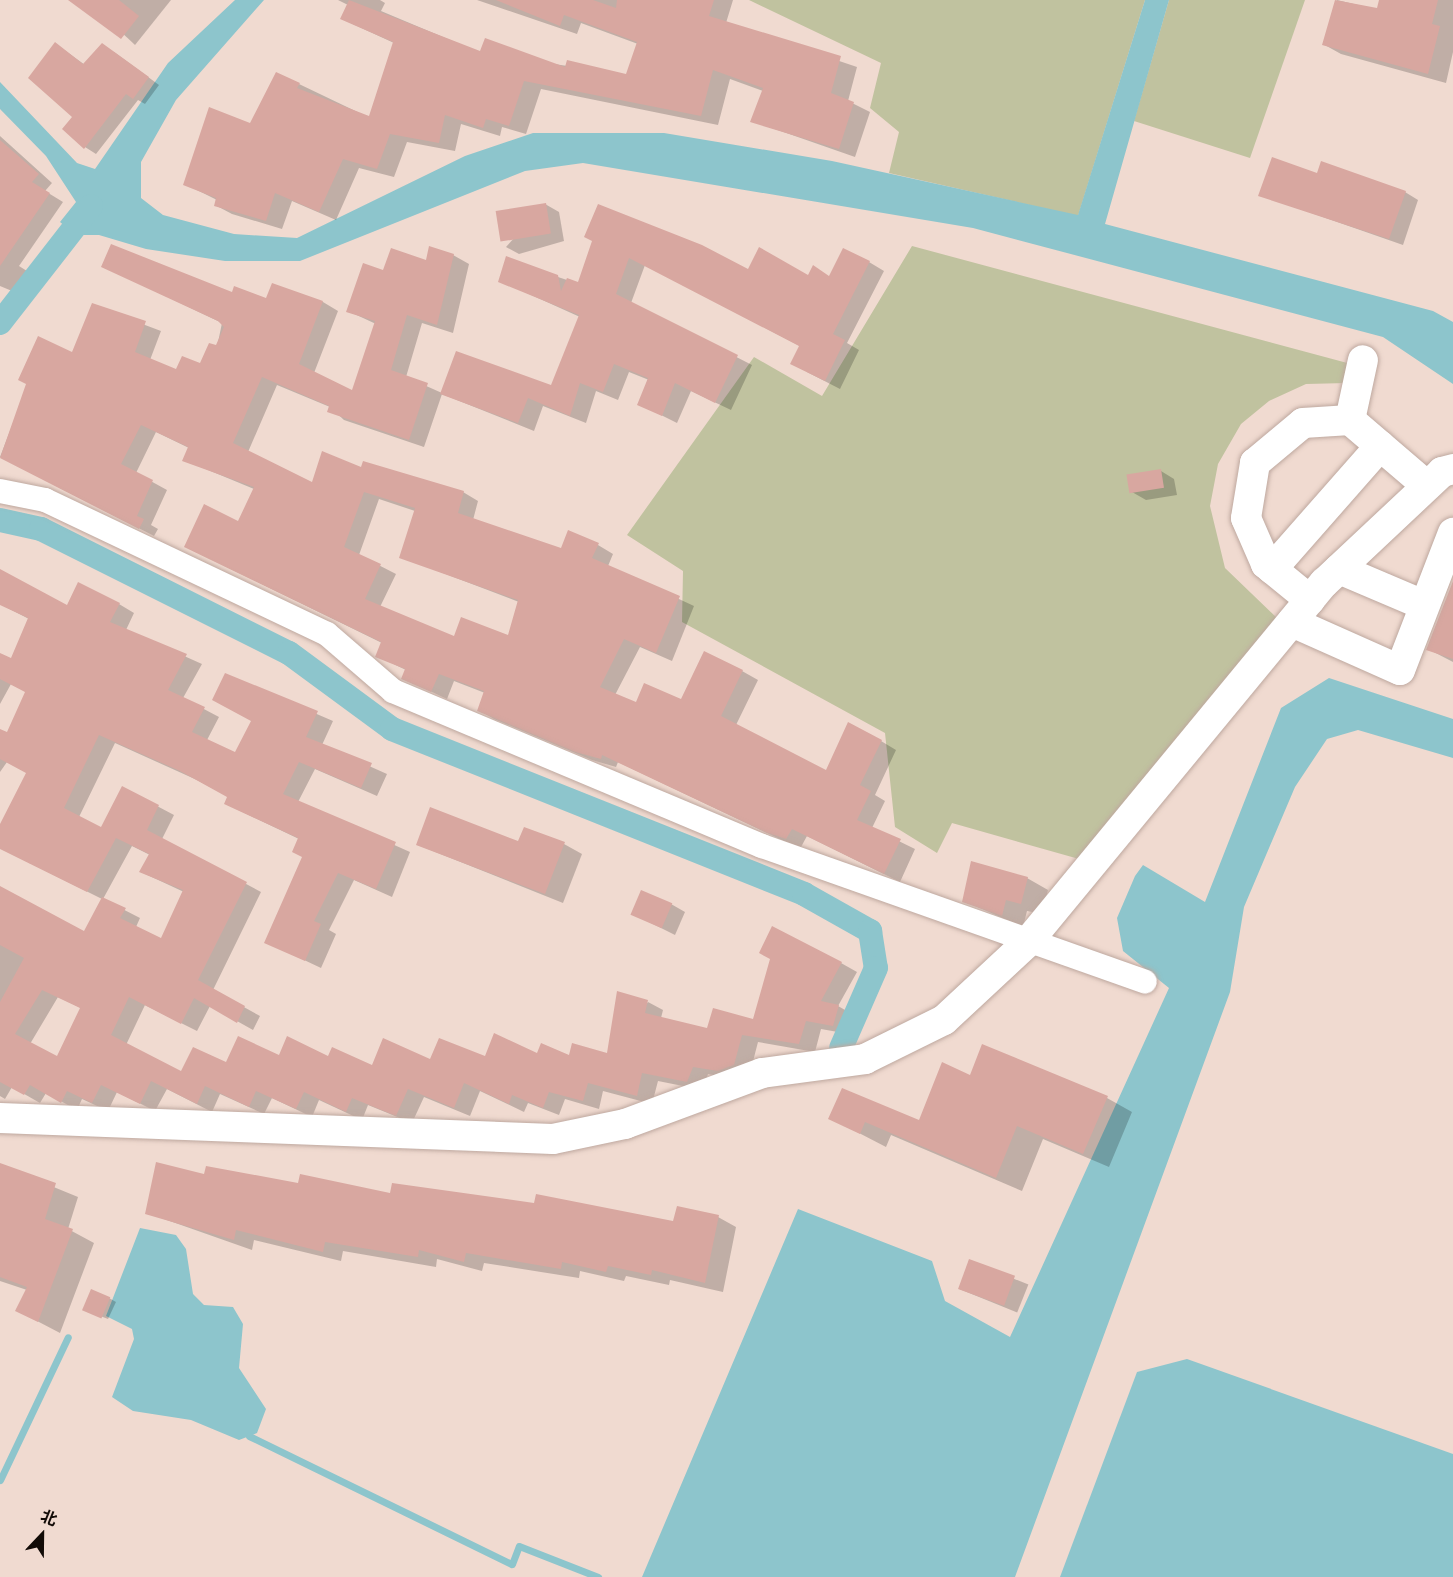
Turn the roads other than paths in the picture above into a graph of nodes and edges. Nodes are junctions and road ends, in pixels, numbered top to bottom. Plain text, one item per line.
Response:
1 (1363, 360) dead end
2 (1350, 420) junction
3 (1380, 446) junction
4 (1453, 469) edge
5 (1428, 486) junction
6 (0, 491) edge
7 (1453, 533) edge
8 (1272, 569) junction
9 (1339, 569) junction
10 (1424, 605) junction
11 (1301, 611) junction
12 (1027, 943) junction
13 (1145, 982) dead end
14 (0, 1118) edge

1 - 2 street
2 - 3 street
2 - 8 street
3 - 5 street
3 - 8 street
4 - 5 street
5 - 9 street
6 - 12 street
7 - 10 street
8 - 11 street
9 - 10 street
9 - 11 street
10 - 11 street
11 - 12 street
12 - 13 street
12 - 14 street

